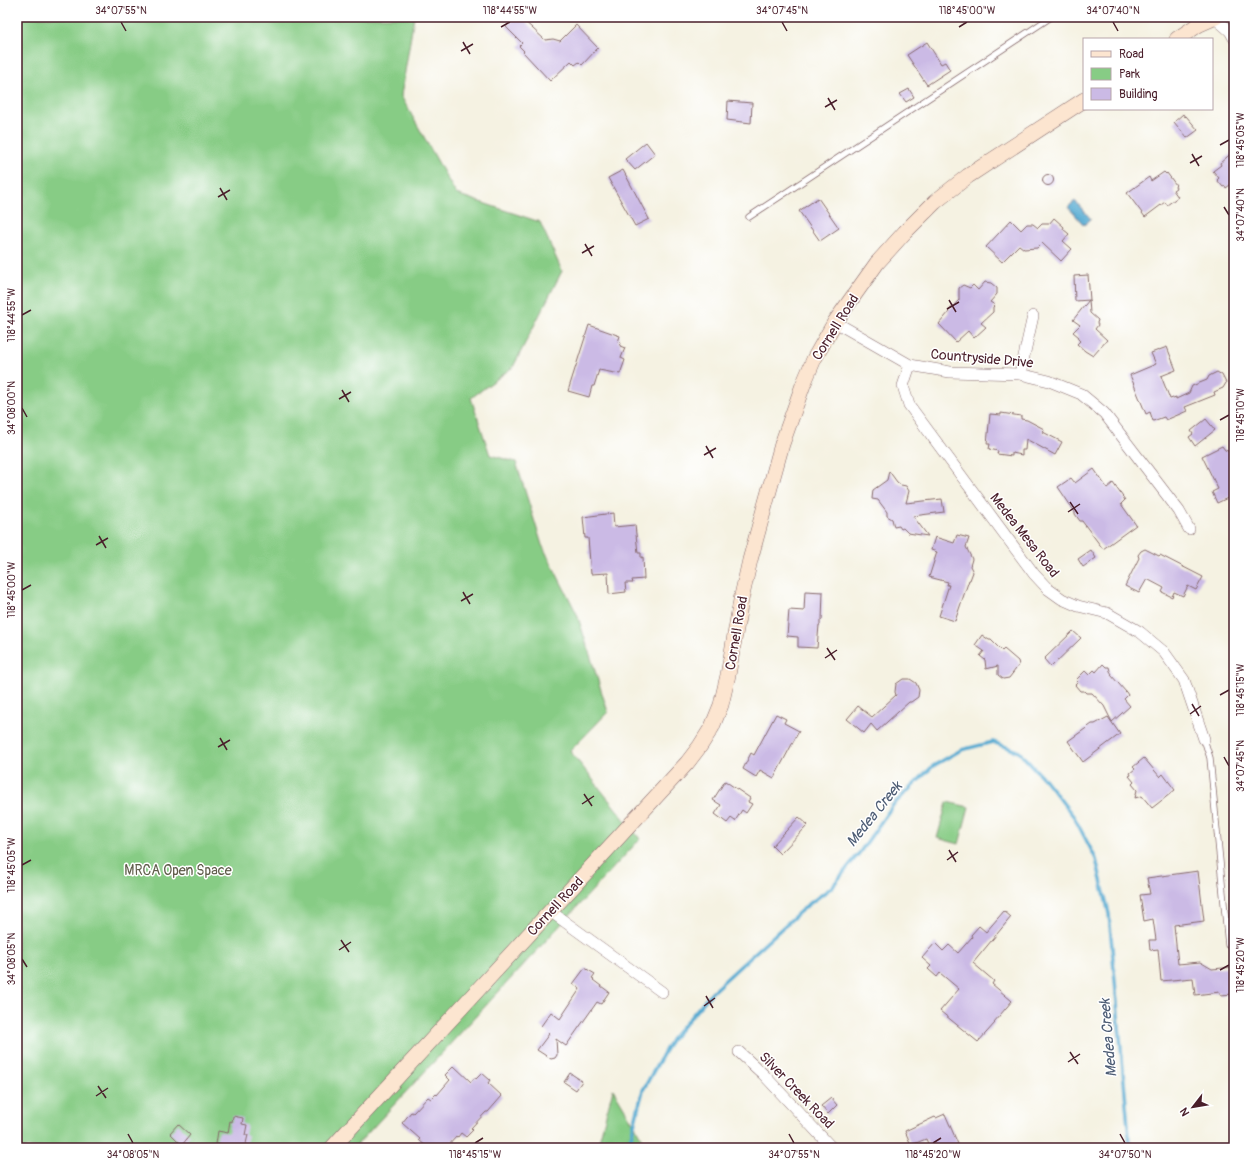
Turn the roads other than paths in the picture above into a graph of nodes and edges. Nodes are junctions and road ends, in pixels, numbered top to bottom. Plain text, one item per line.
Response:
1 (1051, 17) edge
2 (1215, 17) edge
3 (1178, 38) edge
4 (1234, 38) edge
5 (1083, 101) edge
6 (749, 217) dead end
7 (1033, 316) dead end
8 (836, 322) junction
9 (910, 366) junction
10 (1020, 374) junction
11 (1190, 528) dead end
12 (1204, 739) joint
13 (550, 911) junction
14 (1228, 945) dead end
15 (662, 992) dead end
16 (739, 1052) dead end
17 (332, 1148) edge
18 (832, 1148) edge

1 - 6 lane
2 - 3 main road
2 - 4 street
5 - 8 main road, Cornell Road
7 - 10 street
8 - 9 street, Countryside Drive
8 - 13 main road, Cornell Road
9 - 10 street, Countryside Drive
9 - 12 street, Medea Mesa Road
10 - 11 street, Countryside Drive
12 - 14 lane
13 - 15 street
13 - 17 main road, Cornell Road
16 - 18 street, Silver Creek Road

